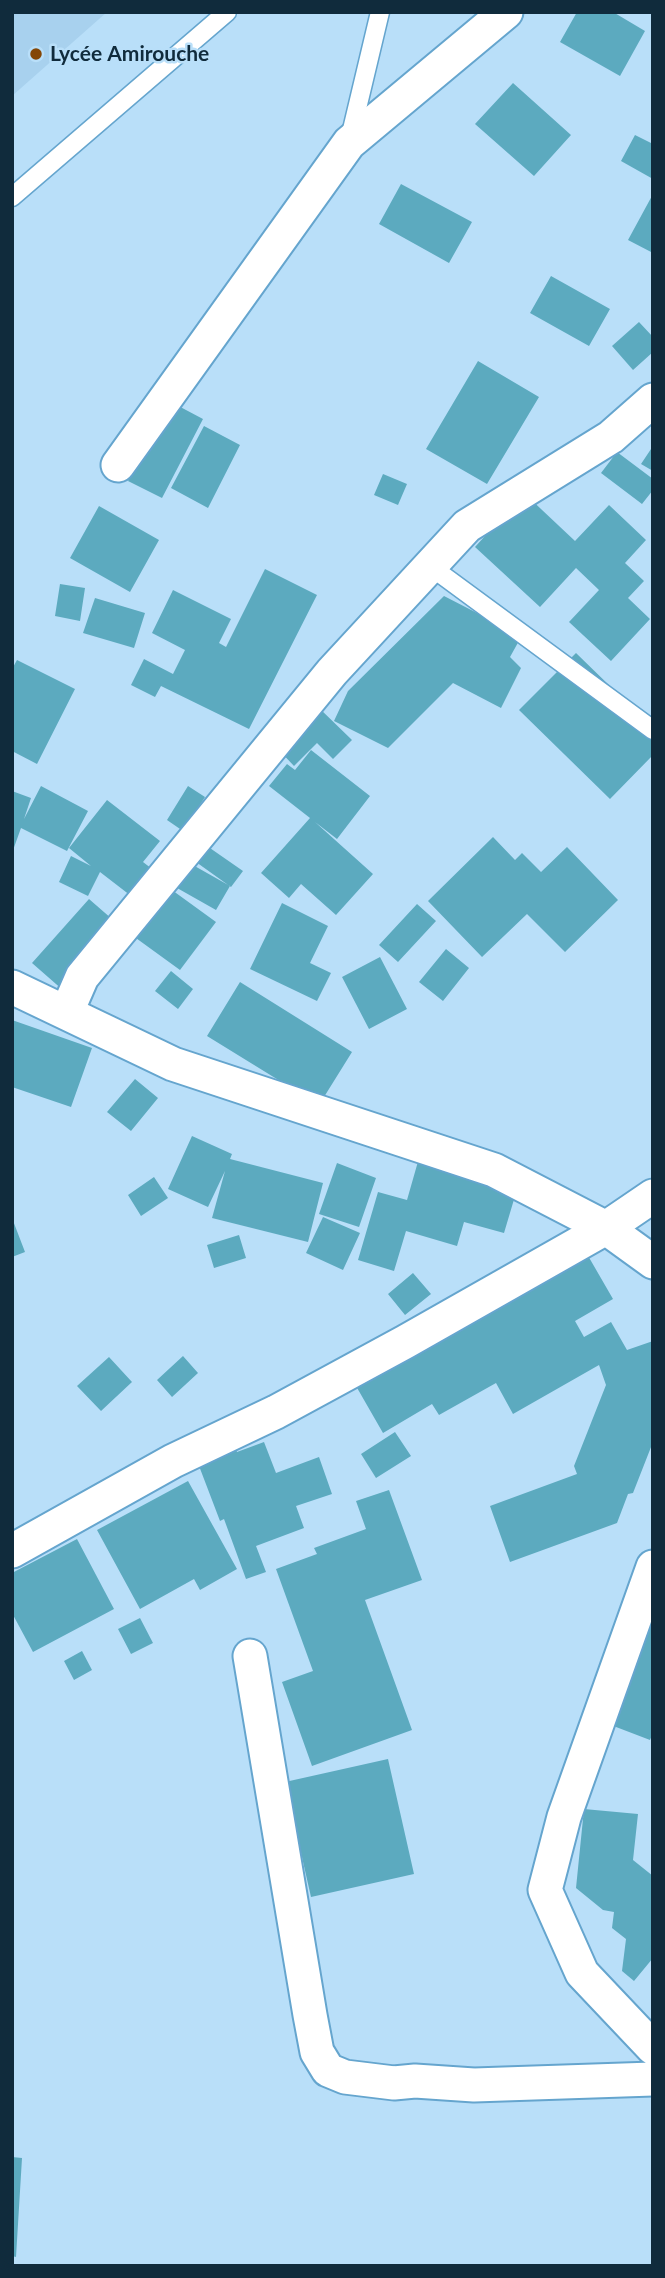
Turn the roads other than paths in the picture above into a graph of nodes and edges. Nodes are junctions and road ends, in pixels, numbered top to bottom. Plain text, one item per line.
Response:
1 (227, 12) edge
2 (380, 12) edge
3 (506, 12) edge
4 (349, 143) junction
5 (12, 197) edge
6 (653, 400) edge
7 (118, 466) dead end
8 (430, 566) junction
9 (653, 730) edge
10 (12, 987) edge
11 (69, 1014) junction
12 (653, 1195) edge
13 (606, 1228) junction
14 (653, 1262) edge
15 (12, 1551) edge
16 (653, 1567) edge
17 (250, 1656) dead end
18 (653, 2048) edge
19 (653, 2078) edge

1 - 5 lane
2 - 4 lane
3 - 4 street
4 - 7 street
6 - 8 street
8 - 9 lane
8 - 11 street
10 - 11 street
11 - 13 street
12 - 13 street
13 - 14 street
13 - 15 street
16 - 18 street
17 - 19 street

